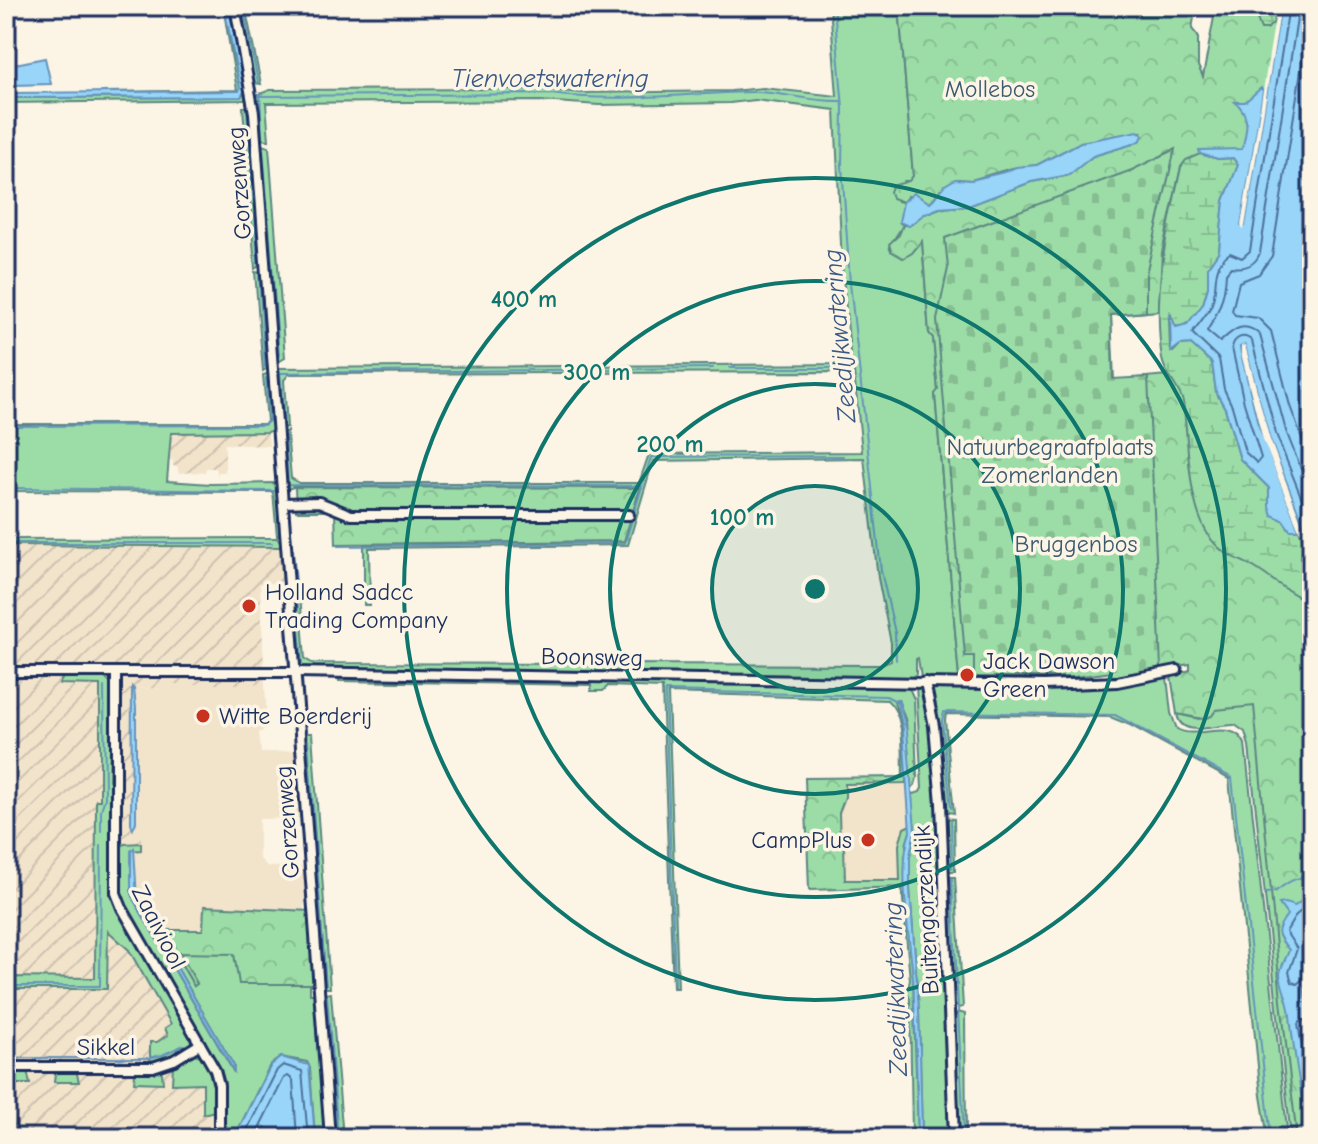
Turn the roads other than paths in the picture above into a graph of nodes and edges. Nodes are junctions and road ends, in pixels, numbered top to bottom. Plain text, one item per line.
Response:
1 (235, 6) edge
2 (283, 503) junction
3 (629, 515) dead end
4 (1177, 670) dead end
5 (6, 672) edge
6 (116, 672) junction
7 (296, 672) junction
8 (925, 682) junction
9 (200, 1044) junction
10 (6, 1067) edge
11 (219, 1138) edge
12 (330, 1138) edge
13 (954, 1138) edge

1 - 2 street, Gorzenweg
2 - 3 street
2 - 7 street, Gorzenweg
4 - 8 street, Boonsweg
5 - 6 street, Boonsweg
6 - 7 street, Boonsweg
6 - 9 street, Zaaiviool
7 - 8 street, Boonsweg
7 - 12 street, Gorzenweg
8 - 13 street, Buitengorzendijk
9 - 10 street, Sikkel
9 - 11 street, Zaaiviool

